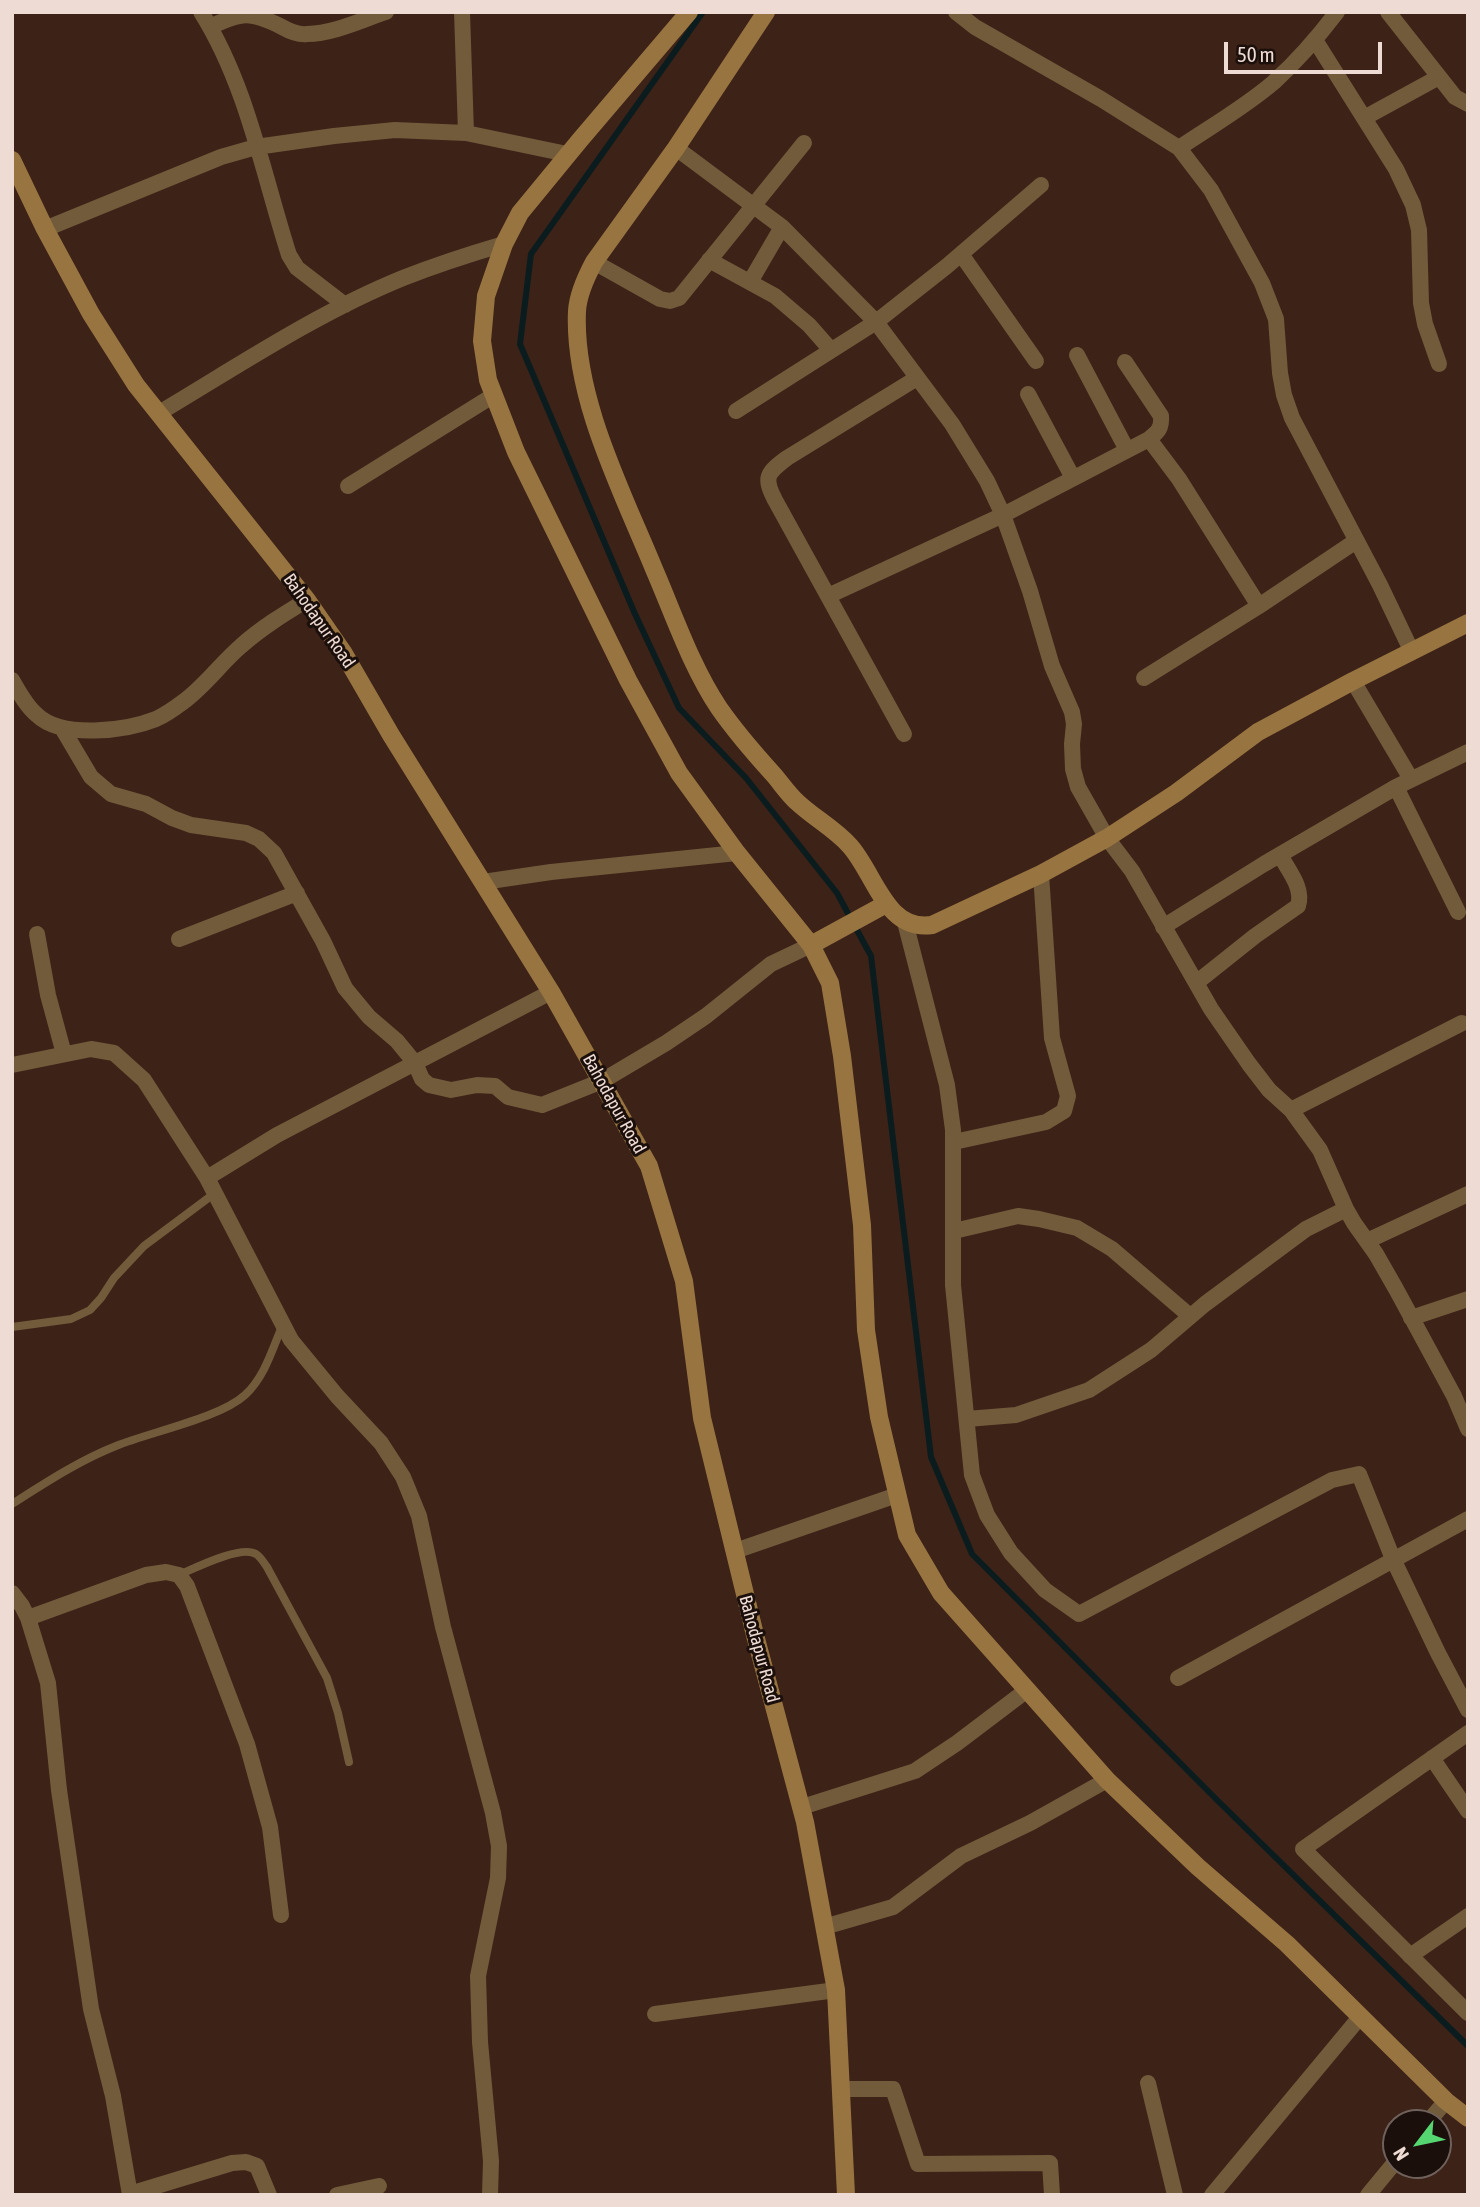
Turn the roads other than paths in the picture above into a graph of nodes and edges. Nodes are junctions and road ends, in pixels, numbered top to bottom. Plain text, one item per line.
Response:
1 (201, 12) edge
2 (386, 12) edge
3 (462, 12) edge
4 (689, 12) edge
5 (766, 12) edge
6 (956, 12) edge
7 (1337, 12) edge
8 (1388, 12) edge
9 (210, 27) junction
10 (1315, 40) junction
11 (1439, 77) junction
12 (1468, 104) edge
13 (1364, 118) junction
14 (466, 132) junction
15 (804, 143) dead end
16 (256, 147) junction
17 (676, 148) junction
18 (1179, 148) junction
19 (568, 154) junction
20 (12, 160) edge
21 (1041, 185) dead end
22 (752, 205) junction
23 (782, 228) junction
24 (44, 229) junction
25 (504, 244) junction
26 (961, 254) junction
27 (709, 260) junction
28 (594, 261) junction
29 (750, 282) junction
30 (345, 305) junction
31 (876, 322) junction
32 (831, 350) junction
33 (1077, 355) dead end
34 (1037, 361) dead end
35 (1125, 362) dead end
36 (1439, 364) dead end
37 (917, 378) junction
38 (1028, 394) dead end
39 (494, 395) junction
40 (736, 411) dead end
41 (159, 413) junction
42 (1149, 439) junction
43 (1127, 450) junction
44 (1073, 478) junction
45 (348, 486) dead end
46 (1003, 515) junction
47 (1356, 541) junction
48 (828, 596) junction
49 (307, 600) junction
50 (1259, 606) junction
51 (1468, 623) edge
52 (1412, 653) junction
53 (1144, 678) dead end
54 (12, 680) edge
55 (1353, 681) junction
56 (62, 728) junction
57 (904, 734) dead end
58 (1468, 752) edge
59 (1411, 779) junction
60 (1396, 787) junction
61 (1107, 838) junction
62 (737, 853) junction
63 (1280, 855) junction
64 (1041, 874) junction
65 (483, 883) junction
66 (297, 893) junction
67 (879, 908) junction
68 (1458, 912) dead end
69 (905, 922) junction
70 (1163, 927) junction
71 (37, 934) dead end
72 (179, 939) dead end
73 (811, 945) junction
74 (1196, 983) junction
75 (551, 992) junction
76 (1462, 1023) dead end
77 (64, 1054) junction
78 (415, 1063) junction
79 (12, 1065) edge
80 (601, 1081) junction
81 (1291, 1110) junction
82 (954, 1142) junction
83 (207, 1178) junction
84 (215, 1193) junction
85 (1468, 1194) edge
86 (1346, 1209) junction
87 (954, 1231) junction
88 (1367, 1241) junction
89 (1468, 1299) edge
90 (1190, 1316) junction
91 (1411, 1318) junction
92 (283, 1324) junction
93 (12, 1327) edge
94 (967, 1419) junction
95 (1468, 1429) edge
96 (897, 1495) junction
97 (12, 1504) edge
98 (1468, 1519) edge
99 (735, 1551) junction
100 (1393, 1559) junction
101 (179, 1575) junction
102 (12, 1593) edge
103 (28, 1618) junction
104 (1178, 1678) dead end
105 (1027, 1690) junction
106 (1468, 1710) edge
107 (1468, 1732) edge
108 (1432, 1758) junction
109 (349, 1762) dead end
110 (1107, 1780) junction
111 (802, 1807) junction
112 (1468, 1811) edge
113 (281, 1915) dead end
114 (1468, 1916) edge
115 (824, 1927) junction
116 (1410, 1956) junction
117 (836, 1990) junction
118 (1468, 2013) edge
119 (655, 2014) dead end
120 (1360, 2017) junction
121 (1148, 2083) dead end
122 (841, 2090) junction
123 (1446, 2101) junction
124 (1439, 2109) edge
125 (1468, 2118) edge
126 (1382, 2178) edge
127 (379, 2186) dead end
128 (130, 2195) edge
129 (269, 2195) edge
130 (337, 2195) edge
131 (490, 2195) edge
132 (846, 2195) edge
133 (1052, 2195) edge
134 (1175, 2195) edge
135 (1212, 2195) edge
136 (1368, 2195) edge

1 - 9 street
2 - 9 street
3 - 14 street
4 - 19 street
5 - 17 street
6 - 18 street
7 - 10 street
8 - 11 street
9 - 16 street
10 - 13 street
10 - 18 street
11 - 12 street
11 - 13 street
13 - 36 street
14 - 16 street
14 - 19 street
15 - 22 street
16 - 24 street
16 - 30 street
17 - 22 street
17 - 28 street
18 - 47 street
19 - 25 street
20 - 24 street, Bahodapur Road
21 - 26 street
22 - 23 street
22 - 27 street
23 - 29 street
23 - 31 street
24 - 41 street, Bahodapur Road
25 - 30 street
25 - 39 street
26 - 31 street
26 - 34 street
27 - 28 street
27 - 29 street
28 - 67 street
29 - 32 street
30 - 41 street
31 - 32 street
31 - 37 street
32 - 40 street
33 - 43 street
35 - 42 street
37 - 46 street
37 - 48 street
38 - 44 street
39 - 45 street
39 - 62 street
41 - 49 street, Bahodapur Road
42 - 43 street
42 - 50 street
43 - 44 street
44 - 46 street
46 - 48 street
46 - 61 street
47 - 50 street
47 - 52 street
48 - 57 street
49 - 56 street
49 - 65 street, Bahodapur Road
50 - 53 street
51 - 52 street
52 - 55 street
54 - 56 street
55 - 59 street
55 - 61 street
56 - 66 street
58 - 59 street
59 - 60 street
60 - 63 street
60 - 68 street
61 - 64 street
61 - 70 street
62 - 65 street
62 - 73 street
63 - 70 street
63 - 74 street
64 - 69 street
64 - 82 street
65 - 75 street, Bahodapur Road
66 - 72 street
66 - 78 street
67 - 69 street
67 - 73 street
69 - 82 street
70 - 74 street
71 - 77 street
73 - 80 street
73 - 96 street
74 - 81 street
75 - 78 street
75 - 80 street, Bahodapur Road
76 - 81 street
77 - 79 street
77 - 83 street
78 - 80 street
78 - 83 street
80 - 99 street, Bahodapur Road
81 - 86 street
82 - 87 street
83 - 84 street
84 - 92 street
84 - 93 lane
85 - 88 street
86 - 88 street
86 - 90 street
87 - 90 street
87 - 94 street
88 - 91 street
89 - 91 street
90 - 94 street
91 - 95 street
92 - 97 lane
92 - 131 street
94 - 100 street
96 - 99 street
96 - 105 street
98 - 100 street
99 - 111 street, Bahodapur Road
100 - 104 street
100 - 106 street
101 - 103 street
101 - 109 lane
101 - 113 street
102 - 103 street
103 - 128 street
105 - 110 street
105 - 111 street
107 - 108 street
108 - 112 street
108 - 116 street
110 - 115 street
110 - 120 street
111 - 115 street, Bahodapur Road
114 - 116 street
115 - 117 street, Bahodapur Road
116 - 118 street
117 - 119 street
117 - 122 street, Bahodapur Road
120 - 123 street
120 - 135 street
121 - 134 street
122 - 132 street, Bahodapur Road
122 - 133 street
123 - 124 street
123 - 125 street
126 - 136 street
127 - 130 street
128 - 129 street

